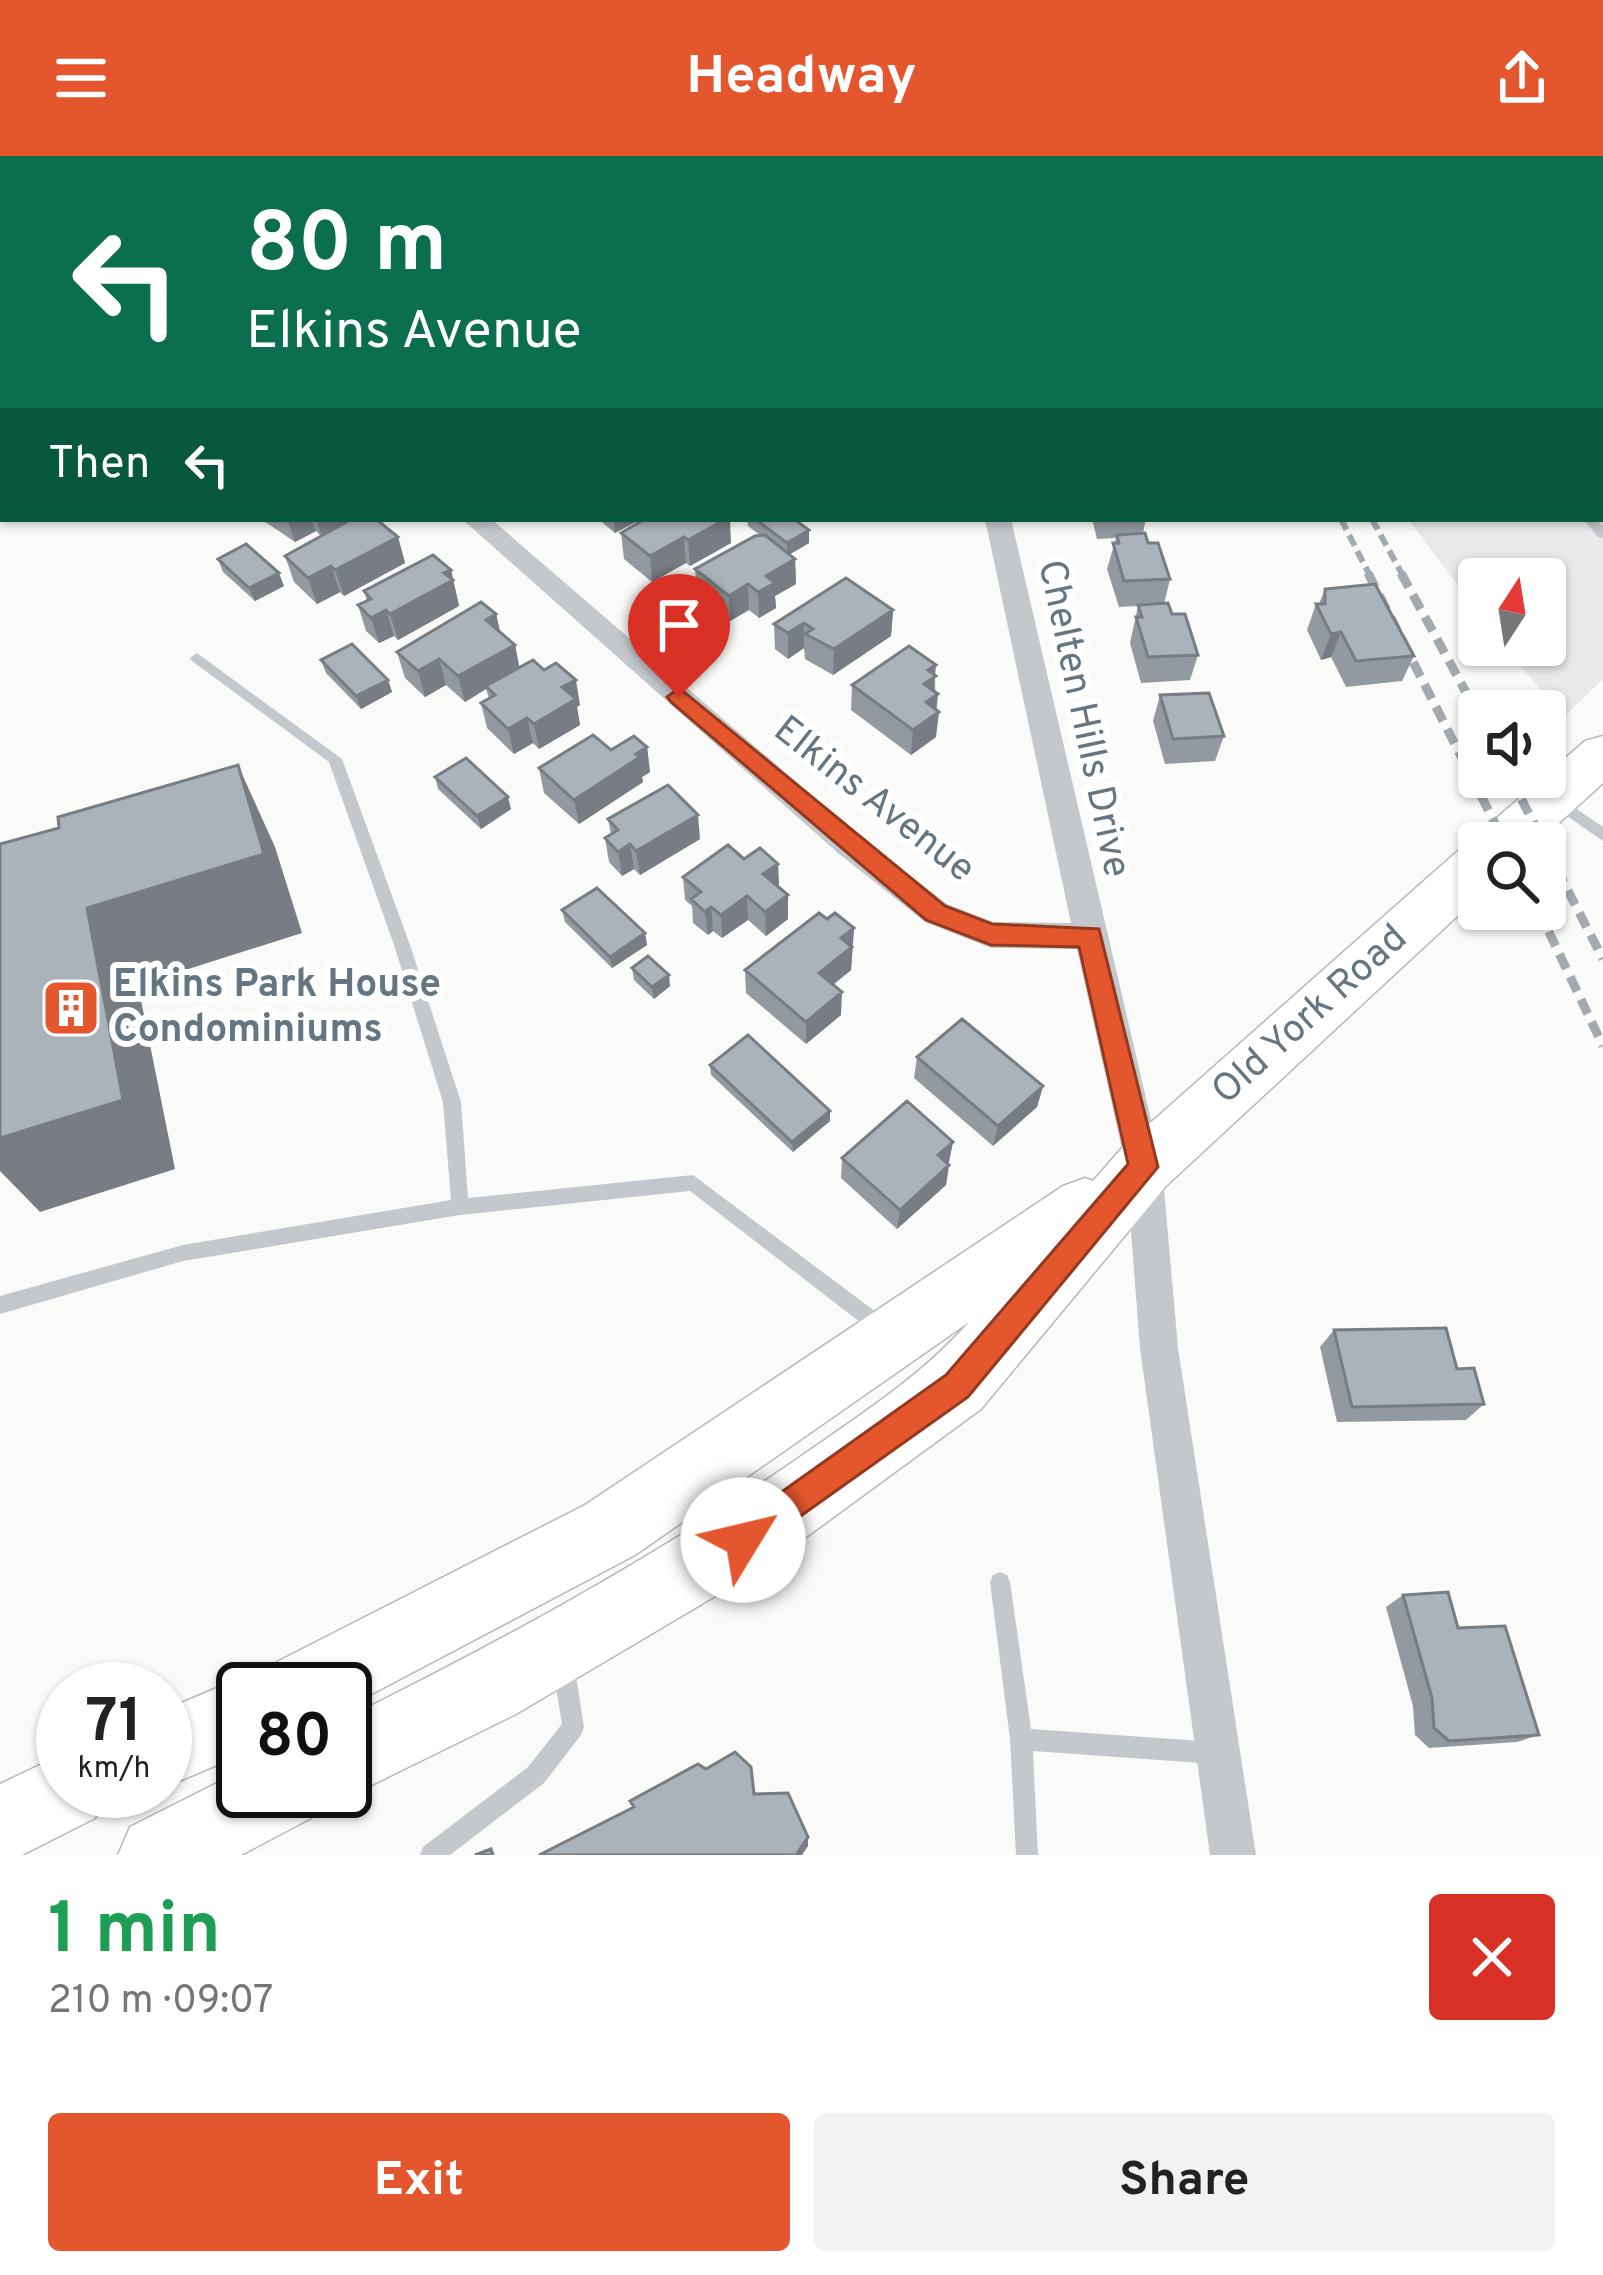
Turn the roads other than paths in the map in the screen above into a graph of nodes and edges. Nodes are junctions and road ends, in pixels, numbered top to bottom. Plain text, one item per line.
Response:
1 (478, 522) edge
2 (999, 522) edge
3 (197, 658) dead end
4 (1603, 754) edge
5 (1566, 786) edge
6 (1552, 798) joint
7 (1526, 822) edge
8 (1603, 835) edge
9 (1458, 883) edge
10 (1090, 936) junction
11 (1144, 1167) junction
12 (460, 1207) junction
13 (0, 1305) edge
14 (892, 1335) junction
15 (1000, 1582) dead end
16 (560, 1646) junction
17 (356, 1662) edge
18 (1021, 1739) junction
19 (372, 1746) edge
20 (1216, 1753) junction
21 (36, 1807) edge
22 (231, 1818) edge
23 (0, 1825) edge
24 (158, 1855) edge
25 (431, 1855) edge
26 (1027, 1855) edge
27 (1232, 1855) edge

1 - 10 street, Elkins Avenue
2 - 10 street, Chelten Hills Drive
3 - 12 lane
4 - 5 highway
6 - 7 highway
6 - 8 lane
9 - 11 highway, Old York Road
10 - 11 street
11 - 14 highway, Old York Road
11 - 16 highway, Old York Road
11 - 20 street
12 - 13 lane
12 - 14 lane
14 - 17 highway, Old York Road
15 - 18 lane
16 - 19 highway, Old York Road
16 - 25 lane
18 - 20 lane
18 - 26 lane
20 - 27 street
21 - 23 highway
22 - 24 highway

